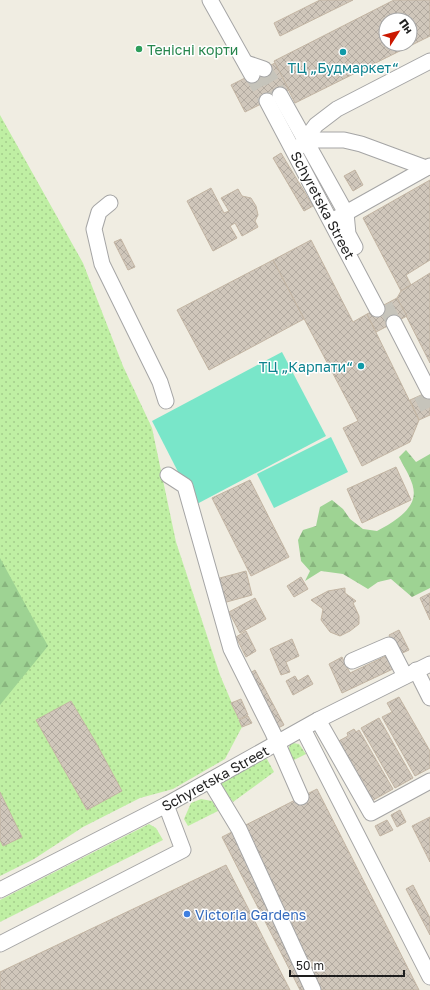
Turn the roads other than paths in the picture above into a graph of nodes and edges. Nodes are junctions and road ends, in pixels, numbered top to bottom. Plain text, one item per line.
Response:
1 (210, 0) edge
2 (430, 61) edge
3 (254, 69) tunnel mouth
4 (305, 140) junction
5 (295, 153) junction
6 (429, 166) edge
7 (110, 203) dead end
8 (346, 214) junction
9 (331, 221) junction
10 (390, 324) tunnel mouth
11 (425, 393) tunnel mouth
12 (166, 401) dead end
13 (168, 475) dead end
14 (352, 661) dead end
15 (417, 670) edge
16 (430, 698) edge
17 (318, 720) junction
18 (303, 729) junction
19 (277, 744) junction
20 (210, 781) junction
21 (430, 781) edge
22 (301, 797) dead end
23 (166, 805) junction
24 (0, 890) edge
25 (0, 944) edge
26 (430, 977) edge
27 (314, 990) edge

1 - 3 street
2 - 4 street
4 - 5 street
4 - 5 street, Schyretska Street
4 - 6 street
4 - 8 street
5 - 9 street, Schyretska Street
6 - 8 street
7 - 12 street
8 - 9 street
8 - 9 street, Schyretska Street
10 - 11 street
13 - 19 street
14 - 15 street
15 - 16 street
15 - 17 street, Schyretska Street
17 - 18 street, Schyretska Street
17 - 21 street
18 - 19 street, Schyretska Street
18 - 26 street
19 - 20 street, Schyretska Street
19 - 22 street
20 - 23 street, Schyretska Street
20 - 27 street
23 - 24 street, Schyretska Street
23 - 25 street

